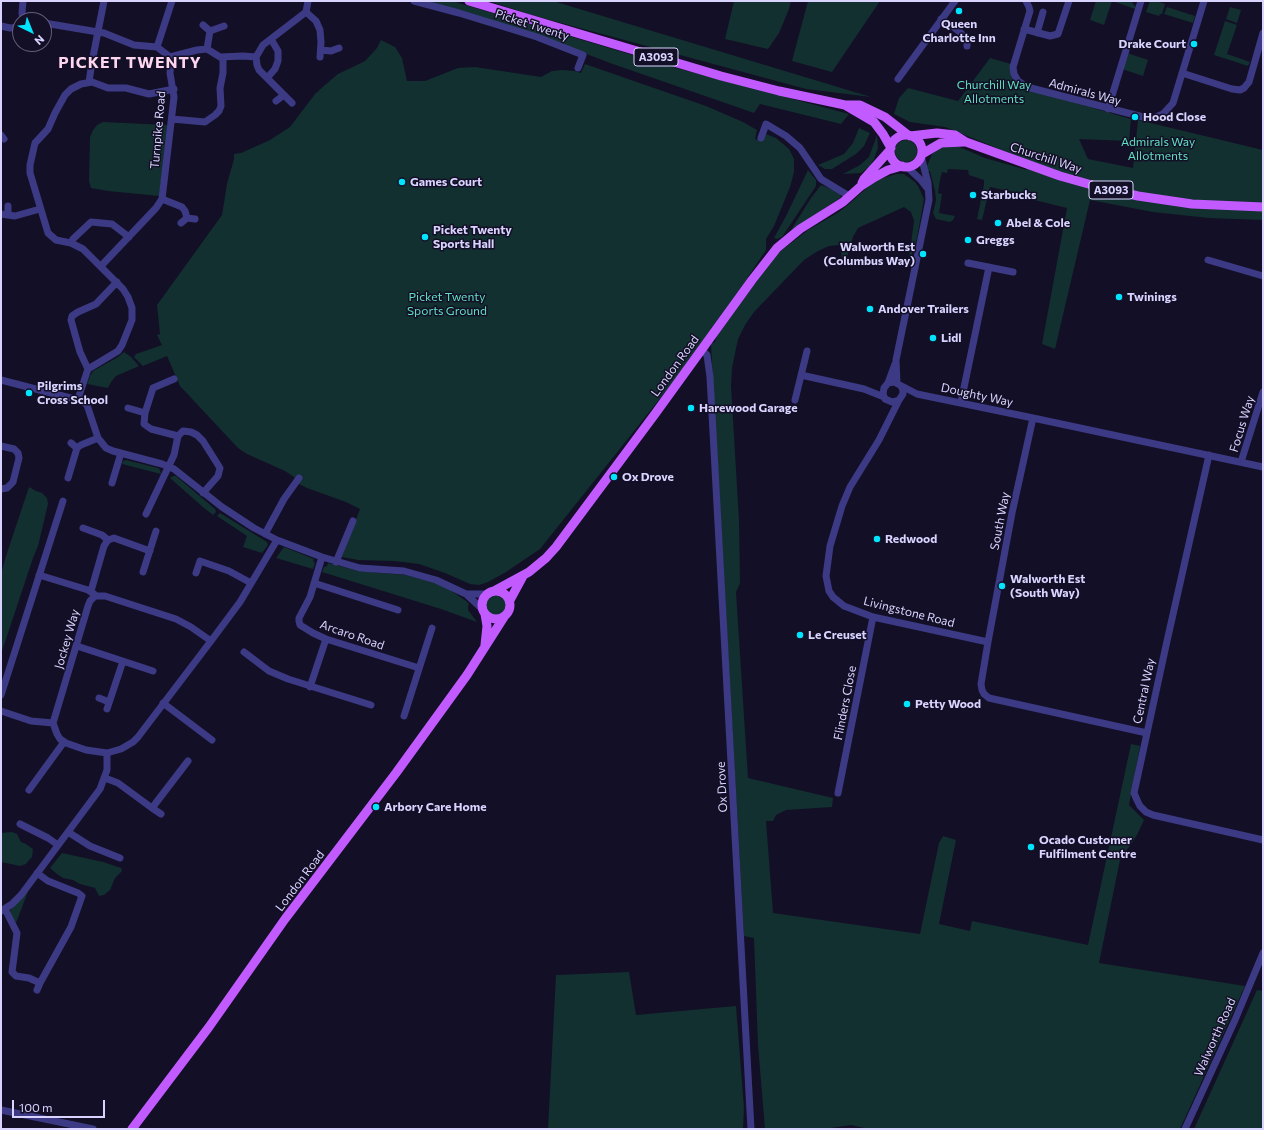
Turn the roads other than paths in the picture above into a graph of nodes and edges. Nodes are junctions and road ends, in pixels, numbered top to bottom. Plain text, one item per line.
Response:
1 (23, 1) edge
2 (104, 1) edge
3 (172, 1) edge
4 (308, 1) edge
5 (414, 1) edge
6 (469, 1) edge
7 (955, 1) edge
8 (1026, 1) edge
9 (1069, 1) edge
10 (1141, 1) edge
11 (1204, 1) edge
12 (22, 12) edge
13 (306, 12) junction
14 (1044, 12) dead end
15 (941, 19) junction
16 (52, 24) edge
17 (203, 25) dead end
18 (1, 26) edge
19 (224, 26) dead end
20 (12, 28) edge
21 (1024, 29) junction
22 (98, 31) junction
23 (210, 31) junction
24 (1037, 33) junction
25 (1263, 33) edge
26 (271, 39) junction
27 (968, 46) dead end
28 (157, 47) junction
29 (339, 48) dead end
30 (207, 49) junction
31 (170, 57) junction
32 (224, 57) junction
33 (256, 58) junction
34 (578, 68) dead end
35 (1182, 73) junction
36 (267, 78) junction
37 (898, 79) dead end
38 (89, 82) junction
39 (174, 89) junction
40 (284, 95) junction
41 (276, 101) dead end
42 (292, 103) dead end
43 (845, 105) junction
44 (1108, 109) junction
45 (172, 119) junction
46 (909, 135) junction
47 (761, 138) dead end
48 (966, 142) junction
49 (890, 149) junction
50 (922, 156) junction
51 (905, 167) junction
52 (861, 186) junction
53 (928, 189) junction
54 (849, 196) junction
55 (162, 199) junction
56 (8, 206) dead end
57 (1263, 207) edge
58 (40, 209) junction
59 (4, 214) edge
60 (181, 223) dead end
61 (129, 237) junction
62 (71, 243) junction
63 (1208, 260) dead end
64 (968, 263) dead end
65 (101, 266) junction
66 (989, 267) junction
67 (1013, 272) dead end
68 (1263, 276) edge
69 (117, 282) junction
70 (702, 350) junction
71 (807, 352) dead end
72 (896, 360) junction
73 (88, 369) junction
74 (802, 375) junction
75 (174, 379) dead end
76 (1, 380) edge
77 (899, 384) junction
78 (886, 385) junction
79 (864, 389) junction
80 (1263, 392) edge
81 (917, 394) junction
82 (900, 398) junction
83 (78, 399) junction
84 (885, 399) junction
85 (795, 400) dead end
86 (961, 402) junction
87 (128, 408) dead end
88 (145, 413) junction
89 (891, 418) junction
90 (1033, 418) junction
91 (178, 436) junction
92 (98, 438) junction
93 (71, 442) dead end
94 (1, 446) edge
95 (77, 448) junction
96 (122, 453) junction
97 (1209, 455) junction
98 (1241, 462) junction
99 (169, 466) junction
100 (1263, 467) edge
101 (68, 478) dead end
102 (299, 478) dead end
103 (112, 483) dead end
104 (1, 489) edge
105 (203, 493) junction
106 (63, 501) dead end
107 (146, 514) dead end
108 (353, 521) dead end
109 (83, 528) dead end
110 (156, 531) dead end
111 (265, 534) junction
112 (108, 540) junction
113 (277, 540) junction
114 (150, 551) junction
115 (322, 557) junction
116 (336, 562) junction
117 (143, 572) dead end
118 (196, 573) dead end
119 (39, 575) junction
120 (523, 576) junction
121 (252, 583) junction
122 (314, 583) junction
123 (490, 592) junction
124 (93, 594) junction
125 (466, 594) junction
126 (510, 600) junction
127 (398, 610) dead end
128 (484, 612) junction
129 (504, 617) junction
130 (873, 618) junction
131 (432, 628) dead end
132 (326, 639) junction
133 (210, 641) junction
134 (988, 642) junction
135 (77, 646) junction
136 (485, 646) junction
137 (244, 652) dead end
138 (123, 661) junction
139 (419, 668) junction
140 (153, 670) dead end
141 (310, 686) junction
142 (1, 695) edge
143 (99, 698) dead end
144 (110, 702) junction
145 (163, 704) junction
146 (371, 705) dead end
147 (107, 710) dead end
148 (1, 711) edge
149 (404, 716) dead end
150 (53, 723) junction
151 (1146, 733) junction
152 (212, 740) dead end
153 (64, 742) junction
154 (107, 753) junction
155 (188, 761) dead end
156 (105, 778) junction
157 (29, 790) dead end
158 (838, 793) dead end
159 (152, 808) junction
160 (161, 814) dead end
161 (20, 824) dead end
162 (68, 832) junction
163 (1263, 840) edge
164 (60, 843) junction
165 (120, 858) dead end
166 (37, 873) junction
167 (3, 910) edge
168 (1263, 953) edge
169 (40, 983) junction
170 (36, 990) dead end
171 (1, 1110) edge
172 (93, 1129) edge
173 (132, 1129) edge
174 (751, 1129) edge
175 (1185, 1129) edge

1 - 12 street
2 - 22 street
3 - 28 street
4 - 13 street
5 - 34 street, Picket Twenty
6 - 43 main road, A3093
7 - 15 street
8 - 21 street, Admirals Way
9 - 24 street
10 - 44 street
11 - 35 street, Admirals Way
13 - 26 street
13 - 29 street
14 - 24 street
15 - 27 street
15 - 37 street
16 - 22 street
17 - 23 street
18 - 20 street
19 - 23 street
21 - 24 street
21 - 44 street, Admirals Way
22 - 28 street
22 - 38 street
23 - 30 street
25 - 35 street
26 - 33 street
26 - 36 street
28 - 31 street
30 - 31 street
30 - 32 street
31 - 39 street, Turnpike Road
32 - 33 street
32 - 45 street
33 - 36 street
35 - 44 street, Admirals Way
36 - 40 street
38 - 39 street
38 - 58 street
39 - 45 street, Turnpike Road
40 - 41 street
40 - 42 street
43 - 46 main road, A3093
43 - 49 main road, A3093
45 - 55 street, Turnpike Road
46 - 48 main road, Churchill Way / A3093
46 - 49 main road
46 - 50 main road
47 - 54 street
48 - 50 main road, Churchill Way / A3093
48 - 57 main road, Churchill Way / A3093
49 - 51 main road
49 - 52 main road, London Road
50 - 51 main road
50 - 53 street
51 - 52 main road, London Road
51 - 53 street
52 - 54 main road, London Road
53 - 72 street
54 - 70 main road, London Road
55 - 60 street
55 - 61 street
56 - 59 street
58 - 59 street
58 - 62 street
61 - 62 street
61 - 65 street
62 - 65 street
63 - 68 street
64 - 66 street
65 - 69 street
66 - 67 street
66 - 86 street
69 - 73 street
69 - 73 street
70 - 120 main road, London Road
70 - 174 street, Ox Drove
71 - 74 street
72 - 77 street
72 - 78 street
73 - 83 street
74 - 79 street
74 - 85 street
75 - 88 street
76 - 83 street
77 - 78 street
77 - 81 street, Doughty Way
77 - 82 street
78 - 79 street
78 - 84 street
79 - 84 street
80 - 98 street, Focus Way
81 - 82 street, Doughty Way
81 - 86 street, Doughty Way
82 - 84 street
82 - 89 street, Livingstone Road
83 - 92 street
84 - 89 street
86 - 90 street, Doughty Way
87 - 88 street
88 - 91 street
89 - 130 street, Livingstone Road
90 - 97 street
90 - 134 street, South Way
91 - 99 street
91 - 105 street
92 - 95 street
92 - 96 street
93 - 95 street
94 - 104 street
95 - 101 street
96 - 99 street
96 - 103 street
97 - 98 street
97 - 151 street, Central Way
98 - 100 street
99 - 105 street
99 - 107 street
102 - 111 street
105 - 111 street
106 - 119 street
108 - 116 street
109 - 112 street
110 - 114 street
111 - 113 street
112 - 114 street
112 - 124 street, Jockey Way
113 - 115 street
113 - 121 street
114 - 117 street
115 - 116 street
115 - 122 street, Arcaro Road
116 - 125 street
118 - 121 street
119 - 124 street
119 - 142 street
120 - 123 main road, London Road
120 - 126 main road, London Road
121 - 133 street
122 - 127 street
122 - 132 street, Arcaro Road
123 - 125 street
123 - 126 main road
123 - 128 main road
124 - 133 street
124 - 135 street, Jockey Way
125 - 128 street
126 - 129 main road, London Road
128 - 129 main road
128 - 136 main road
129 - 136 main road, London Road
130 - 134 street, Livingstone Road
130 - 158 street, Flinders Close
131 - 139 street
132 - 139 street, Arcaro Road
132 - 141 street
133 - 145 street
134 - 151 street, South Way
135 - 138 street
135 - 150 street, Jockey Way
136 - 173 main road, London Road
137 - 141 street
138 - 140 street
138 - 144 street
139 - 149 street
141 - 146 street
143 - 144 street
144 - 147 street
145 - 152 street
145 - 154 street
148 - 150 street
150 - 153 street
151 - 163 street, Central Way
153 - 154 street
153 - 157 street
154 - 156 street
155 - 159 street
156 - 159 street
156 - 162 street
159 - 160 street
161 - 164 street
162 - 164 street
162 - 165 street
164 - 166 street
166 - 167 street
166 - 169 street
167 - 169 street
168 - 175 street, Walworth Road
169 - 170 street
171 - 172 street

